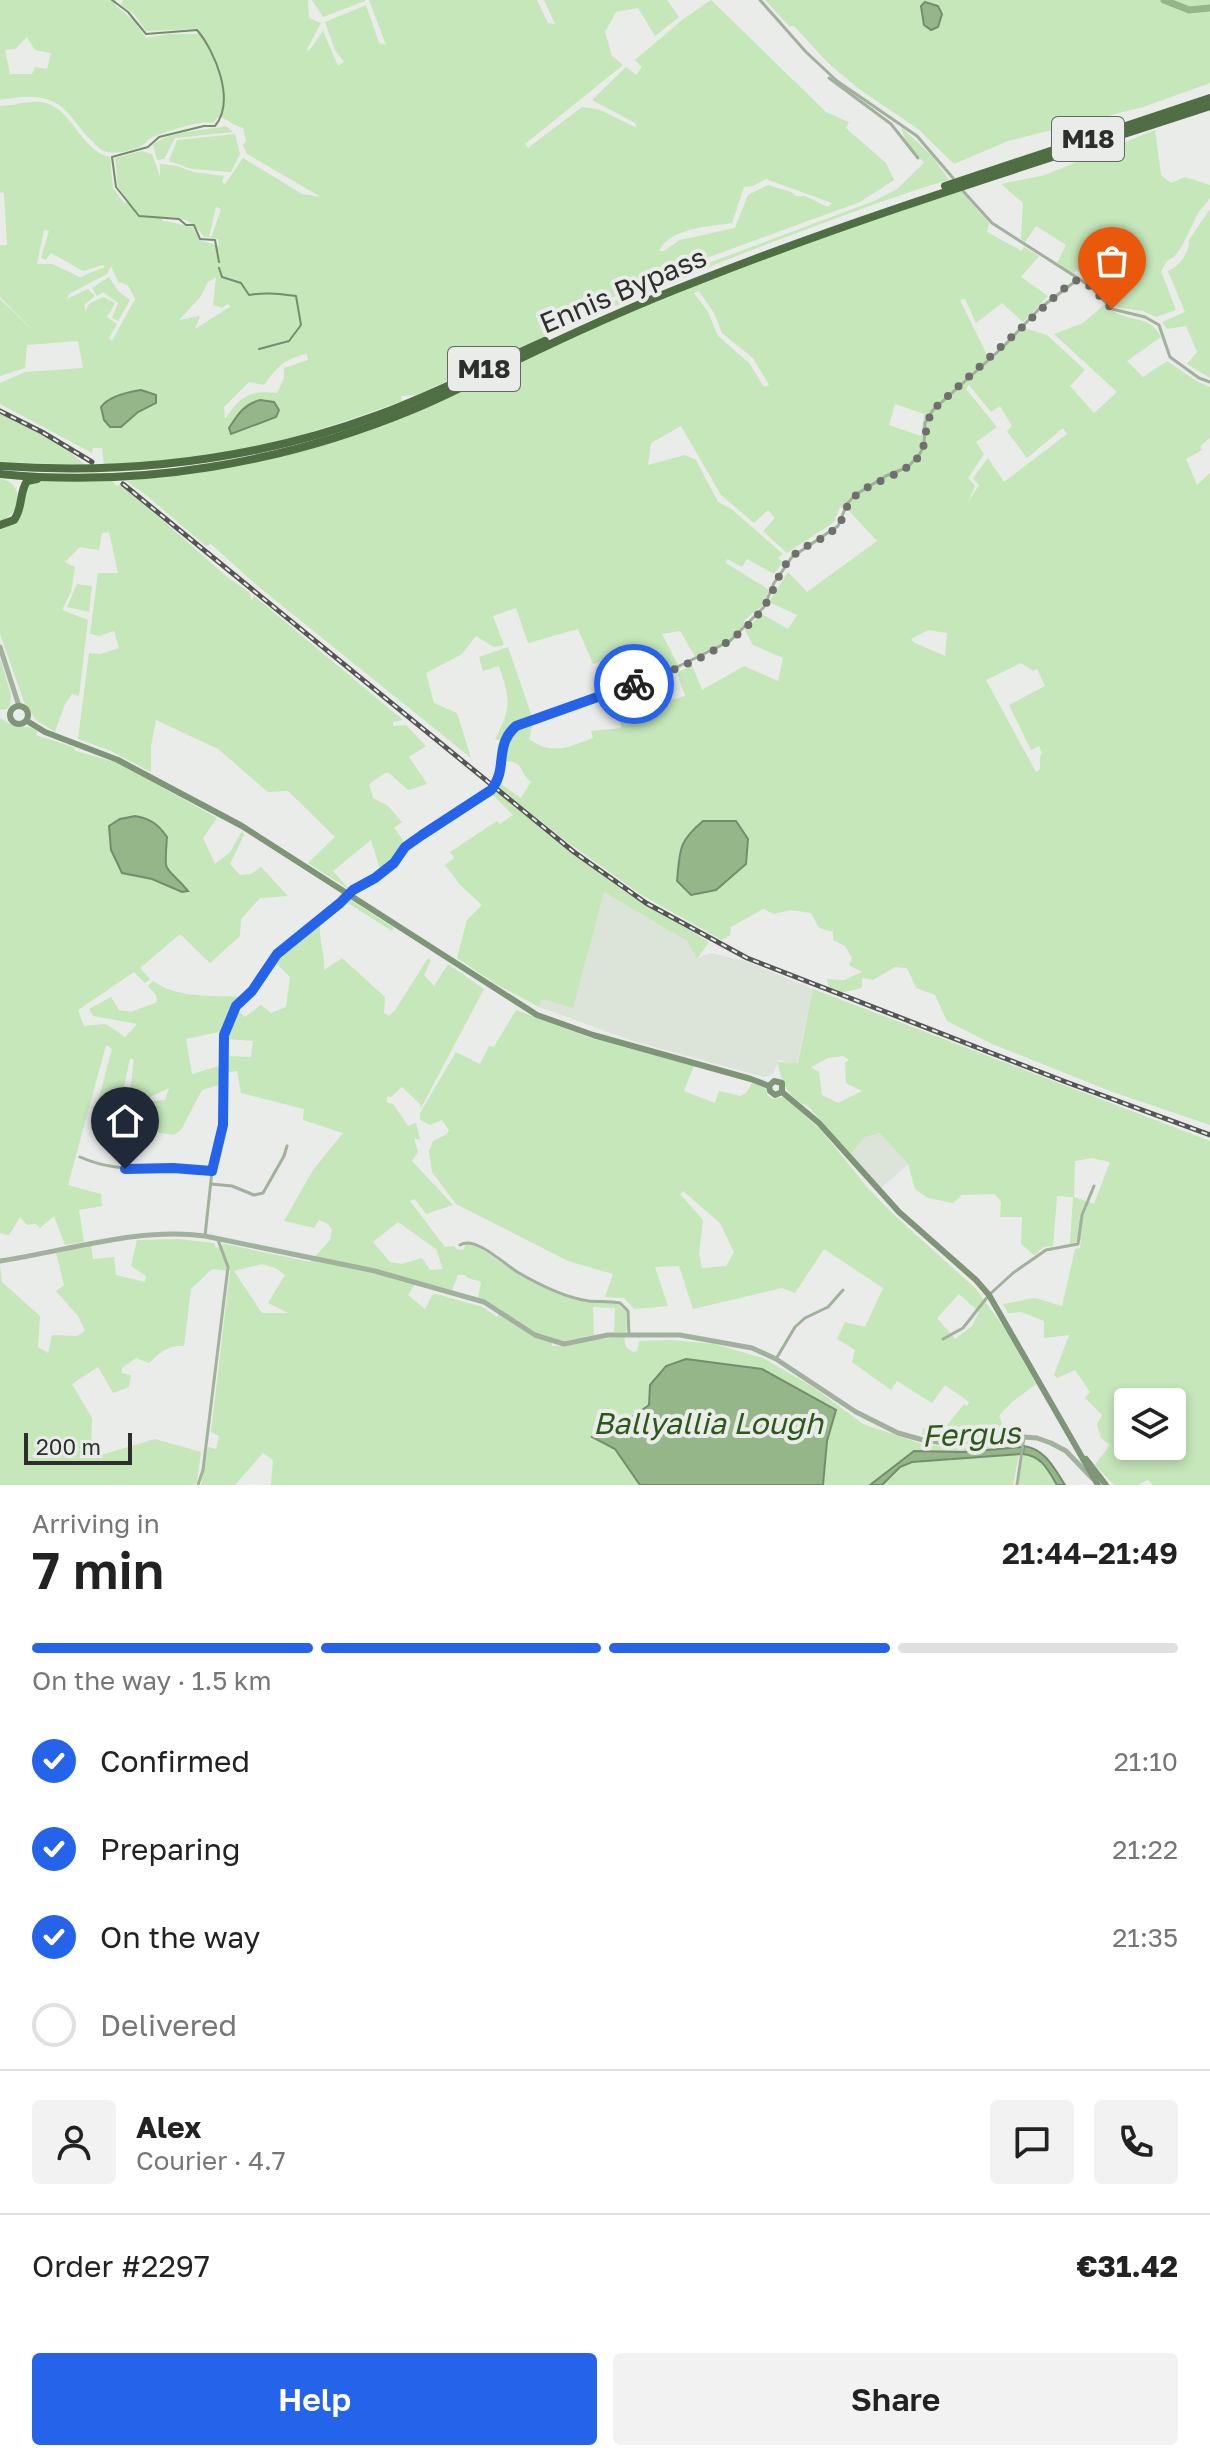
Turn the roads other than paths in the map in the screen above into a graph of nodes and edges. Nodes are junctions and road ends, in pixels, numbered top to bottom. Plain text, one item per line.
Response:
1 (760, 0) edge
2 (829, 78) dead end
3 (850, 93) junction
4 (1210, 98) edge
5 (1210, 106) edge
6 (899, 122) junction
7 (894, 129) junction
8 (918, 158) dead end
9 (951, 184) junction
10 (967, 185) junction
11 (1077, 280) junction
12 (1210, 382) edge
13 (0, 466) edge
14 (0, 475) edge
15 (47, 477) junction
16 (0, 524) edge
17 (0, 647) edge
18 (19, 706) junction
19 (10, 713) junction
20 (0, 714) edge
21 (27, 721) junction
22 (348, 894) junction
23 (287, 1146) dead end
24 (80, 1157) dead end
25 (212, 1171) junction
26 (211, 1184) junction
27 (1094, 1186) dead end
28 (205, 1236) junction
29 (218, 1240) junction
30 (460, 1245) dead end
31 (0, 1261) edge
32 (843, 1290) dead end
33 (989, 1295) junction
34 (629, 1335) junction
35 (943, 1339) dead end
36 (776, 1359) junction
37 (1024, 1437) junction
38 (1080, 1458) junction
39 (1096, 1482) edge
40 (198, 1485) edge
41 (1017, 1485) edge
42 (1106, 1485) edge

1 - 3 street
2 - 3 street
3 - 6 street
3 - 7 street
4 - 10 highway, Ennis Bypass / M18
5 - 10 highway, Ennis Bypass / M18
6 - 7 street
6 - 9 street
7 - 8 street
9 - 10 highway, Ennis Bypass / M18
9 - 13 highway, Ennis Bypass / M18
9 - 15 highway, Ennis Bypass / M18
10 - 11 street
11 - 12 street
11 - 22 street
14 - 15 highway, Ennis Bypass / M18
14 - 16 highway
15 - 16 highway
17 - 18 street
18 - 19 main road
18 - 21 main road
19 - 20 main road
19 - 21 main road
21 - 22 main road
22 - 25 street
22 - 33 main road
23 - 26 street
24 - 25 street
25 - 26 street
26 - 28 street
27 - 33 street
28 - 29 street
28 - 31 street
29 - 34 street
29 - 40 street
30 - 34 street
32 - 36 street
33 - 35 street
33 - 38 main road
34 - 36 street
36 - 37 street
37 - 38 street
37 - 41 street
38 - 39 main road
38 - 42 main road

